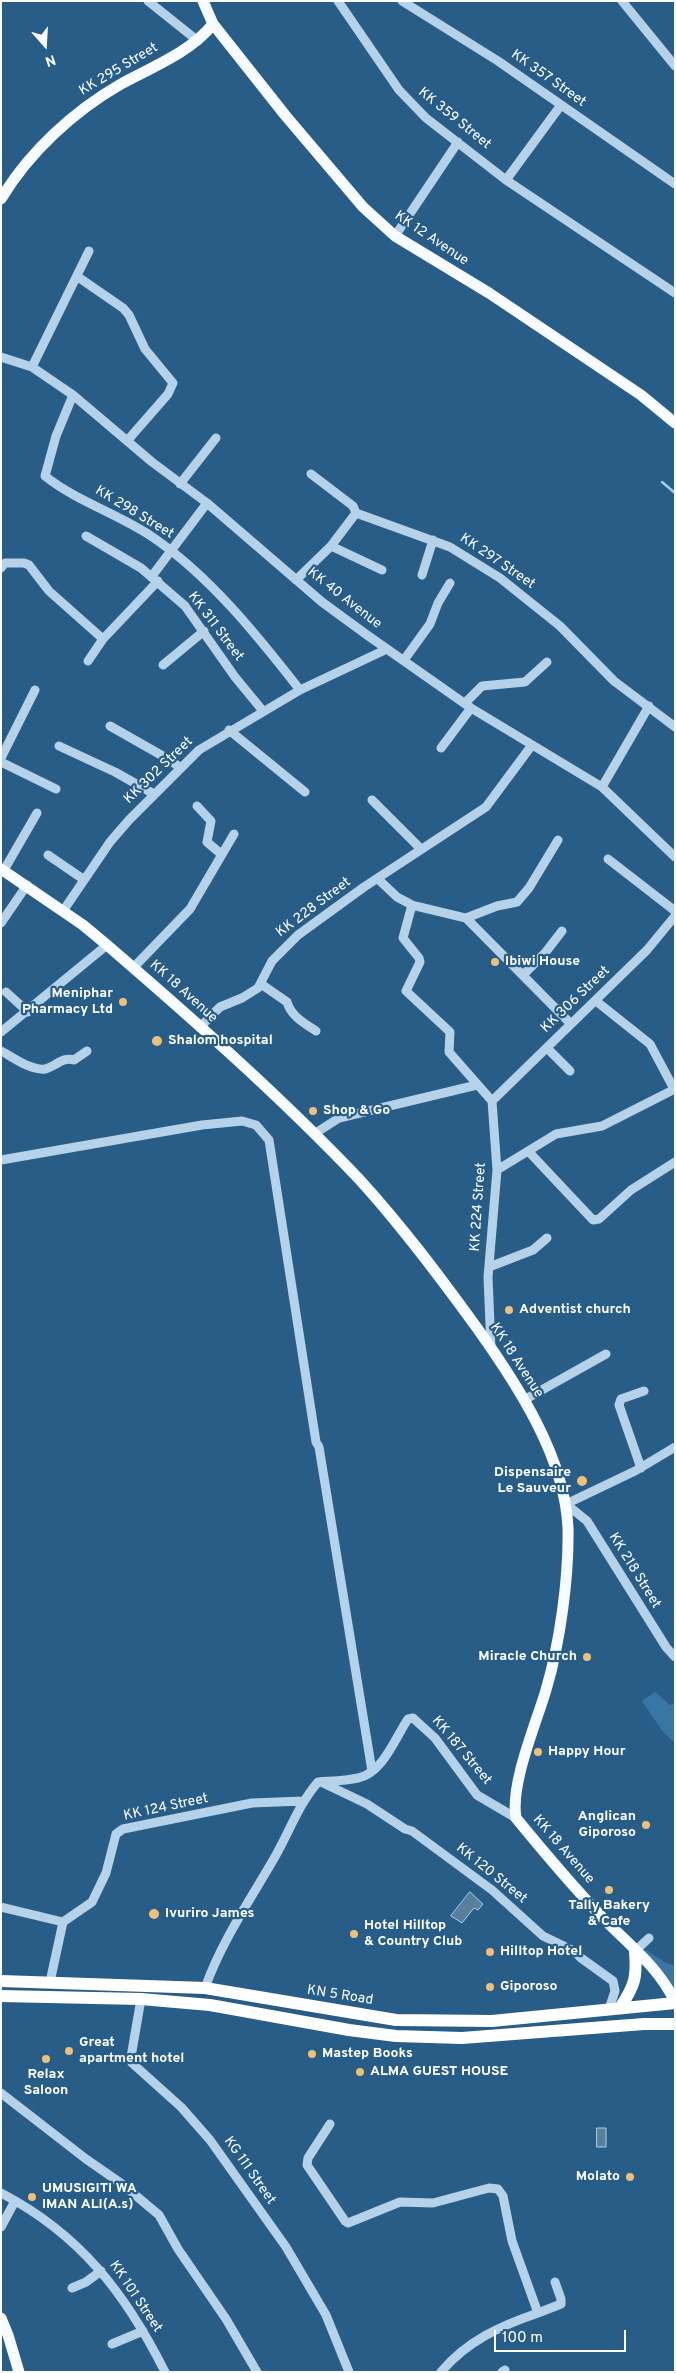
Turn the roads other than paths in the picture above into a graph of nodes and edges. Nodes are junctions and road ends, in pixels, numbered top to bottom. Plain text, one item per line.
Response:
1 (148, 1) edge
2 (203, 1) edge
3 (338, 1) edge
4 (402, 1) edge
5 (622, 1) edge
6 (213, 24) junction
7 (198, 41) junction
8 (675, 66) edge
9 (561, 105) junction
10 (458, 142) junction
11 (506, 180) junction
12 (675, 184) edge
13 (1, 199) edge
14 (395, 236) junction
15 (89, 251) dead end
16 (78, 277) junction
17 (675, 293) edge
18 (1, 356) edge
19 (32, 366) junction
20 (73, 395) junction
21 (674, 421) edge
22 (216, 438) dead end
23 (127, 441) junction
24 (311, 474) dead end
25 (180, 484) junction
26 (208, 503) junction
27 (356, 513) junction
28 (86, 536) dead end
29 (433, 540) junction
30 (331, 546) junction
31 (171, 552) junction
32 (3, 566) edge
33 (382, 570) dead end
34 (422, 575) dead end
35 (155, 578) junction
36 (296, 580) junction
37 (450, 583) dead end
38 (204, 631) junction
39 (103, 639) junction
40 (387, 649) junction
41 (404, 660) junction
42 (88, 661) dead end
43 (547, 662) dead end
44 (163, 666) dead end
45 (34, 690) dead end
46 (300, 690) junction
47 (468, 705) junction
48 (649, 706) junction
49 (263, 712) junction
50 (110, 726) dead end
51 (675, 727) edge
52 (229, 730) junction
53 (532, 745) junction
54 (59, 746) dead end
55 (441, 748) dead end
56 (2, 752) edge
57 (1, 762) edge
58 (181, 768) junction
59 (602, 787) junction
60 (56, 789) dead end
61 (306, 792) dead end
62 (154, 794) junction
63 (372, 800) dead end
64 (197, 806) dead end
65 (37, 813) dead end
66 (234, 834) dead end
67 (558, 840) dead end
68 (421, 849) junction
69 (221, 854) junction
70 (48, 855) dead end
71 (675, 857) edge
72 (608, 858) dead end
73 (3, 869) edge
74 (83, 879) junction
75 (378, 879) junction
76 (27, 885) junction
77 (412, 905) junction
78 (63, 911) junction
79 (675, 911) edge
80 (675, 916) edge
81 (466, 918) junction
82 (1, 923) edge
83 (562, 931) dead end
84 (107, 945) junction
85 (133, 968) junction
86 (524, 975) junction
87 (261, 984) junction
88 (6, 992) dead end
89 (596, 1001) junction
90 (28, 1012) junction
91 (571, 1024) junction
92 (200, 1027) junction
93 (316, 1031) dead end
94 (1, 1032) edge
95 (546, 1048) junction
96 (1, 1051) edge
97 (87, 1051) dead end
98 (570, 1071) dead end
99 (477, 1085) junction
100 (674, 1089) edge
101 (492, 1102) junction
102 (314, 1134) junction
103 (529, 1152) junction
104 (1, 1160) edge
105 (675, 1162) edge
106 (497, 1170) junction
107 (547, 1238) dead end
108 (489, 1267) junction
109 (491, 1349) junction
110 (606, 1354) dead end
111 (644, 1392) dead end
112 (524, 1400) junction
113 (675, 1447) edge
114 (641, 1468) junction
115 (566, 1504) junction
116 (675, 1657) edge
117 (372, 1771) junction
118 (321, 1782) junction
119 (303, 1800) junction
120 (516, 1818) junction
121 (1, 1907) edge
122 (62, 1922) junction
123 (649, 1938) dead end
124 (635, 1952) junction
125 (1, 1981) edge
126 (50, 1982) junction
127 (205, 1988) junction
128 (1, 1996) edge
129 (140, 1999) junction
130 (675, 2002) edge
131 (615, 2008) junction
132 (675, 2024) edge
133 (1, 2093) edge
134 (330, 2124) dead end
135 (1, 2193) edge
136 (15, 2201) junction
137 (1, 2227) edge
138 (101, 2270) junction
139 (555, 2282) dead end
140 (72, 2288) dead end
141 (538, 2313) junction
142 (1, 2318) edge
143 (143, 2330) junction
144 (112, 2344) dead end
145 (19, 2372) edge
146 (165, 2372) edge
147 (257, 2372) edge
148 (349, 2372) edge
149 (441, 2372) edge

1 - 7 street
2 - 6 main road, KK 12 Avenue
3 - 10 street, KK 359 Street
4 - 9 street, KK 357 Street
5 - 8 street
6 - 7 main road, KK 295 Street
6 - 14 main road, KK 12 Avenue
7 - 13 main road, KK 295 Street
9 - 11 street
9 - 12 street, KK 357 Street
10 - 11 street, KK 359 Street
10 - 14 street
11 - 17 street, KK 359 Street
14 - 21 main road, KK 12 Avenue
15 - 16 street
16 - 19 street
16 - 23 street
18 - 19 street, KK 40 Avenue
19 - 20 street, KK 40 Avenue
20 - 23 street, KK 40 Avenue
20 - 31 street, KK 298 Street
22 - 25 street
23 - 25 street, KK 40 Avenue
24 - 27 street
25 - 26 street, KK 40 Avenue
26 - 31 street
26 - 36 street, KK 40 Avenue
27 - 29 street, KK 297 Street
27 - 30 street
28 - 35 street, KK 311 Street
29 - 34 street
29 - 48 street, KK 297 Street
30 - 33 street
30 - 36 street
31 - 35 street
31 - 46 street, KK 298 Street
32 - 39 street
35 - 38 street, KK 311 Street
35 - 39 street
36 - 40 street, KK 40 Avenue
37 - 41 street
38 - 44 street
38 - 49 street, KK 311 Street
39 - 42 street
40 - 41 street, KK 40 Avenue
40 - 46 street, KK 302 Street
41 - 47 street, KK 40 Avenue
43 - 47 street
45 - 56 street
46 - 49 street, KK 302 Street
47 - 53 street, KK 40 Avenue
47 - 55 street
48 - 51 street, KK 297 Street
48 - 59 street
49 - 52 street, KK 302 Street
50 - 58 street
52 - 58 street, KK 302 Street
52 - 61 street
53 - 59 street, KK 40 Avenue
53 - 68 street, KK 228 Street
54 - 62 street
57 - 60 street
58 - 62 street, KK 302 Street
59 - 71 street, KK 40 Avenue
62 - 74 street, KK 302 Street
63 - 68 street
64 - 69 street
65 - 73 street
66 - 69 street
67 - 81 street
68 - 75 street, KK 228 Street
69 - 85 street
70 - 74 street
72 - 79 street
73 - 76 main road, KK 18 Avenue
74 - 78 street, KK 302 Street
75 - 77 street
75 - 87 street, KK 228 Street
76 - 78 main road, KK 18 Avenue
76 - 82 street
77 - 81 street
77 - 99 street
78 - 84 main road, KK 18 Avenue
80 - 89 street, KK 306 Street
81 - 86 street
83 - 86 street
84 - 85 main road, KK 18 Avenue
84 - 90 street
85 - 92 main road, KK 18 Avenue
86 - 91 street
87 - 92 street
87 - 93 street
88 - 90 street
89 - 91 street, KK 306 Street
89 - 100 street
90 - 94 street
91 - 95 street, KK 306 Street
92 - 102 main road, KK 18 Avenue
95 - 98 street
95 - 101 street, KK 306 Street
96 - 97 street
99 - 101 street
99 - 102 street
100 - 103 street
101 - 106 street, KK 224 Street
102 - 109 main road, KK 18 Avenue
103 - 105 street
103 - 106 street
104 - 117 street
106 - 108 street, KK 224 Street
107 - 108 street
108 - 109 street, KK 224 Street
109 - 112 main road, KK 18 Avenue
110 - 112 street
111 - 114 street
112 - 115 main road, KK 18 Avenue
113 - 114 street
114 - 115 street
115 - 116 street, KK 218 Street
115 - 120 main road, KK 18 Avenue
117 - 118 street
117 - 120 street, KK 187 Street
118 - 119 street
118 - 131 street, KK 120 Street
119 - 122 street, KK 124 Street
119 - 127 street
120 - 124 main road, KK 18 Avenue
121 - 122 street
122 - 126 street
123 - 124 street
124 - 130 main road, KK 18 Avenue
124 - 131 highway
125 - 126 highway, KN 5 Road
126 - 127 highway, KN 5 Road
127 - 131 highway, KN 5 Road
128 - 129 highway
129 - 132 highway
129 - 148 street, KG 111 Street
130 - 131 highway, KN 5 Road
133 - 147 street
134 - 141 street
135 - 136 street, KK 101 Street
136 - 137 street
136 - 138 street, KK 101 Street
138 - 140 street
138 - 143 street, KK 101 Street
139 - 141 street
141 - 149 street
142 - 145 main road
143 - 144 street
143 - 146 street, KK 101 Street

